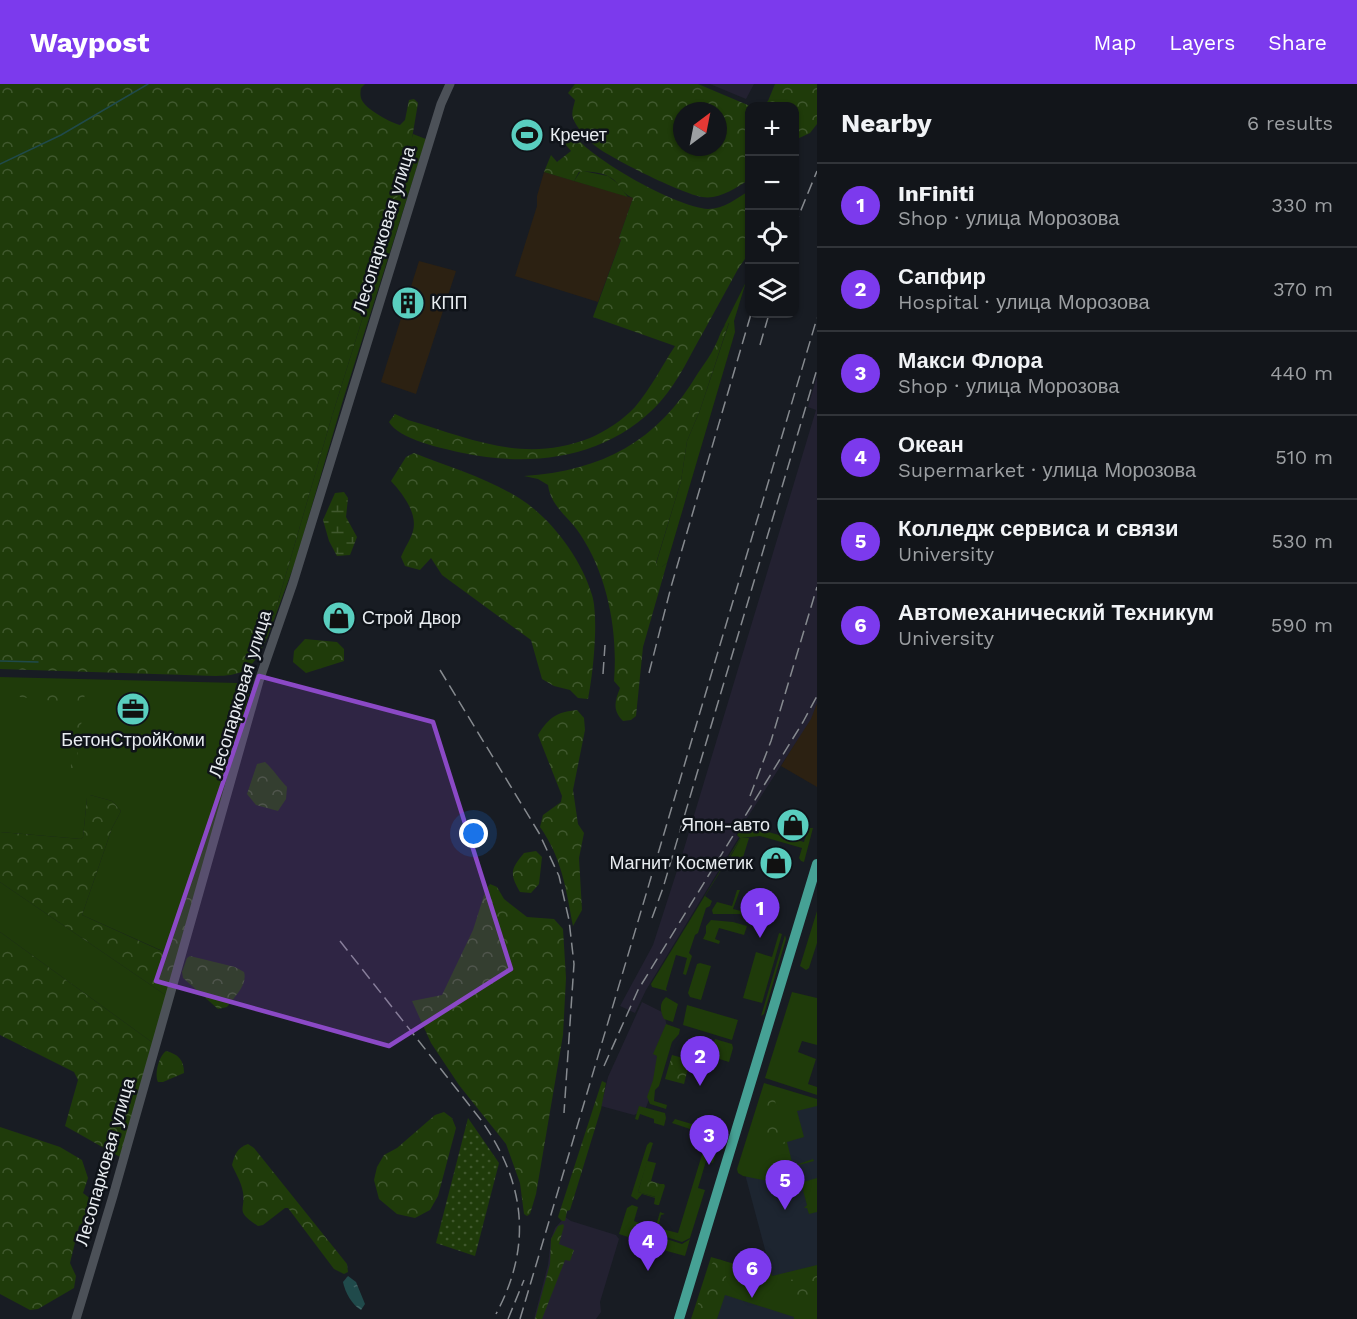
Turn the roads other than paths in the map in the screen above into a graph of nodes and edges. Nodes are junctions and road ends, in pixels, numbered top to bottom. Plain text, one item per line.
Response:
1 (450, 84) edge
2 (817, 864) edge
3 (76, 1319) edge
4 (680, 1319) edge

1 - 3 street, Лесопарковая улица
2 - 4 main road

